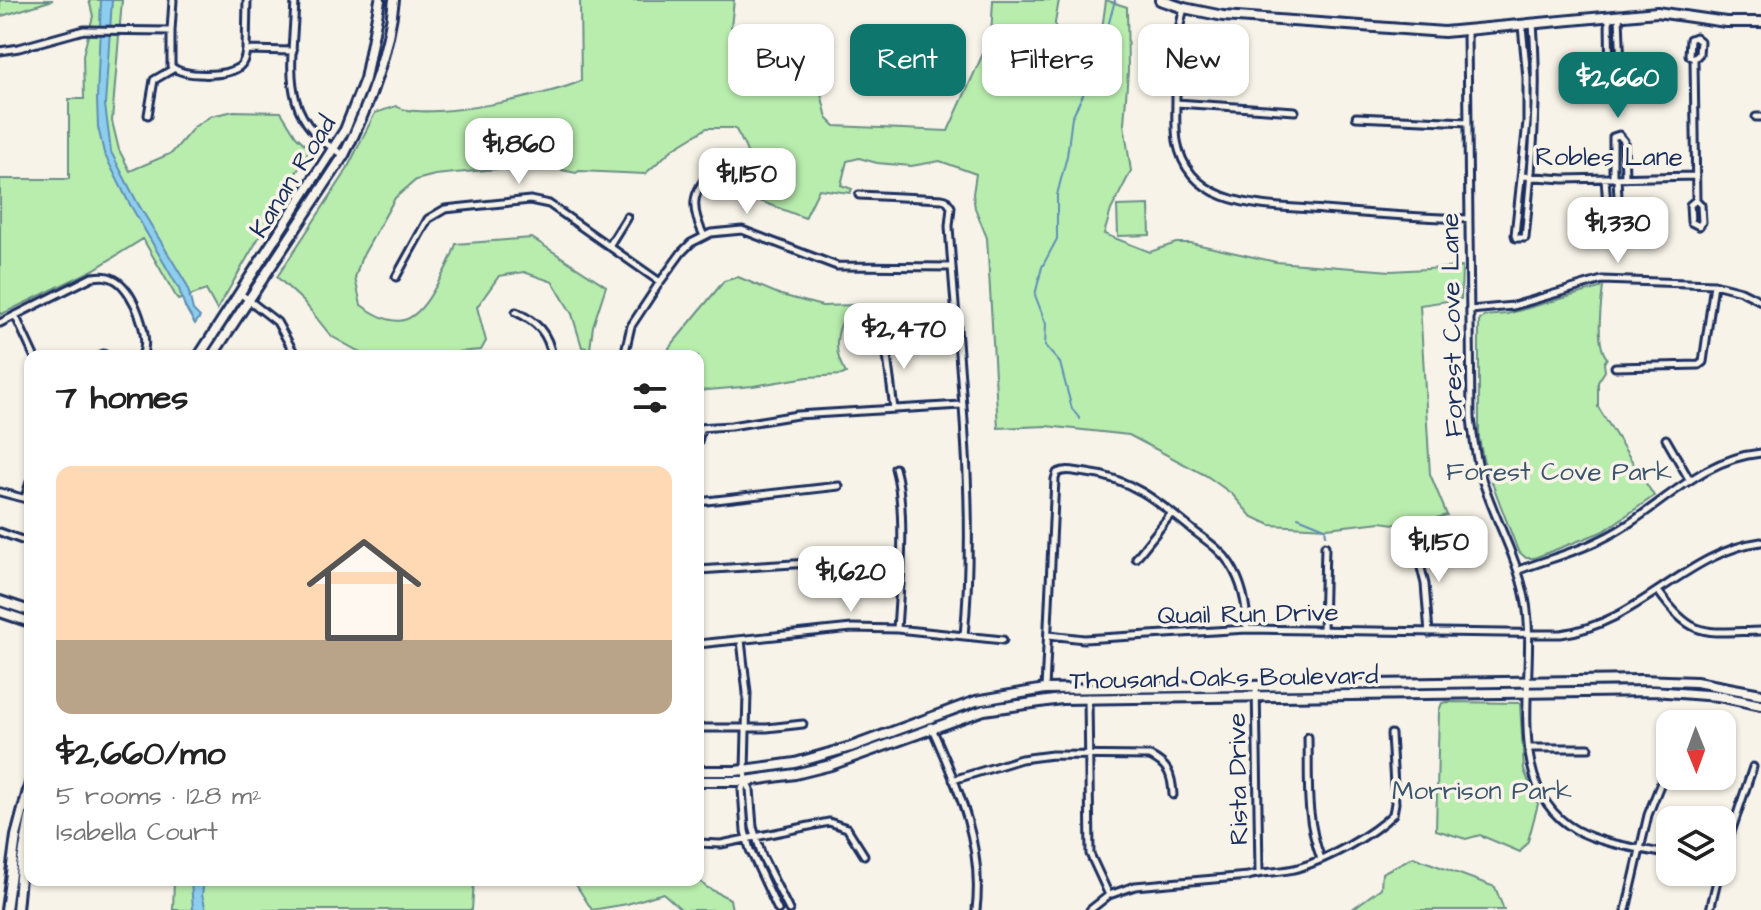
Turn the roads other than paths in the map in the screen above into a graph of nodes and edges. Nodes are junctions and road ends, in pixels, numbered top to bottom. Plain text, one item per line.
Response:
1 (173, 0) edge
2 (247, 0) edge
3 (295, 0) edge
4 (380, 0) edge
5 (394, 0) edge
6 (1160, 0) edge
7 (1184, 8) junction
8 (1619, 16) junction
9 (1609, 17) junction
10 (1761, 22) edge
11 (1533, 24) junction
12 (1522, 26) junction
13 (171, 31) junction
14 (1467, 32) junction
15 (246, 50) junction
16 (0, 51) edge
17 (293, 51) junction
18 (1694, 59) dead end
19 (1610, 67) junction
20 (1622, 67) junction
21 (173, 69) junction
22 (1527, 78) junction
23 (1537, 78) junction
24 (1176, 103) junction
25 (1295, 111) dead end
26 (148, 115) dead end
27 (1356, 117) dead end
28 (1468, 122) junction
29 (1527, 122) junction
30 (1537, 122) junction
31 (335, 150) junction
32 (344, 155) junction
33 (713, 169) dead end
34 (1522, 176) junction
35 (1696, 176) junction
36 (1531, 177) junction
37 (1605, 178) junction
38 (1615, 178) junction
39 (1625, 178) junction
40 (859, 195) dead end
41 (1696, 200) junction
42 (627, 217) dead end
43 (1469, 219) junction
44 (704, 236) junction
45 (609, 246) junction
46 (952, 267) junction
47 (396, 277) dead end
48 (660, 282) junction
49 (1714, 284) junction
50 (245, 297) junction
51 (1761, 301) edge
52 (1470, 310) junction
53 (516, 312) dead end
54 (15, 315) junction
55 (0, 323) edge
56 (881, 342) dead end
57 (31, 350) edge
58 (144, 350) edge
59 (204, 350) edge
60 (215, 350) edge
61 (293, 350) edge
62 (550, 350) edge
63 (625, 350) edge
64 (1615, 367) dead end
65 (961, 405) junction
66 (894, 409) junction
67 (704, 427) edge
68 (1666, 439) dead end
69 (1761, 453) edge
70 (895, 468) dead end
71 (1689, 479) junction
72 (839, 486) dead end
73 (0, 492) edge
74 (24, 498) edge
75 (704, 501) edge
76 (1172, 513) junction
77 (0, 532) edge
78 (1414, 540) dead end
79 (24, 541) edge
80 (1761, 542) edge
81 (1325, 546) dead end
82 (844, 557) dead end
83 (1136, 558) dead end
84 (704, 570) edge
85 (1519, 570) junction
86 (1658, 591) junction
87 (0, 601) edge
88 (24, 609) edge
89 (0, 612) edge
90 (24, 620) edge
91 (897, 629) junction
92 (1247, 629) junction
93 (1323, 631) junction
94 (1761, 631) edge
95 (1429, 633) junction
96 (1049, 635) junction
97 (1528, 635) junction
98 (964, 636) junction
99 (741, 640) junction
100 (1003, 640) dead end
101 (704, 643) edge
102 (1528, 682) junction
103 (1256, 685) junction
104 (1088, 688) junction
105 (1045, 689) junction
106 (1529, 692) junction
107 (1761, 694) edge
108 (1256, 696) junction
109 (1088, 698) junction
110 (1761, 705) edge
111 (930, 722) junction
112 (803, 724) dead end
113 (704, 728) edge
114 (745, 728) junction
115 (1391, 734) dead end
116 (1308, 737) dead end
117 (1529, 748) junction
118 (1589, 748) dead end
119 (1088, 756) junction
120 (1753, 767) dead end
121 (745, 770) junction
122 (704, 771) edge
123 (953, 780) junction
124 (704, 781) edge
125 (746, 781) junction
126 (1657, 790) edge
127 (1173, 795) dead end
128 (24, 806) edge
129 (1736, 817) edge
130 (756, 837) junction
131 (747, 840) junction
132 (704, 843) edge
133 (1641, 848) junction
134 (24, 850) edge
135 (1656, 852) edge
136 (864, 855) dead end
137 (1321, 859) junction
138 (1259, 872) junction
139 (1716, 886) edge
140 (1109, 895) junction
141 (6, 910) edge
142 (17, 910) edge
143 (778, 910) edge
144 (789, 910) edge
145 (976, 910) edge
146 (1090, 910) edge
147 (1626, 910) edge
148 (1710, 910) edge

1 - 13 street
2 - 15 street
3 - 17 street
4 - 31 main road, Kanan Road
5 - 32 main road, Kanan Road
6 - 7 main road
7 - 14 main road
7 - 24 street
8 - 9 main road
8 - 10 main road
8 - 20 street
9 - 11 main road
9 - 19 street
11 - 12 main road
11 - 23 street
12 - 14 main road
12 - 22 street
13 - 16 street
13 - 21 street
14 - 28 street, Forest Cove Lane
15 - 17 street
15 - 21 street
17 - 31 street
18 - 35 street
19 - 20 street
19 - 20 street
21 - 26 street
22 - 23 street
22 - 29 street
23 - 30 street
24 - 25 street
24 - 43 street
27 - 28 street
28 - 43 street, Forest Cove Lane
29 - 30 street
29 - 34 street
30 - 36 street
31 - 32 street
31 - 50 main road, Kanan Road
32 - 50 main road, Kanan Road
33 - 44 street
34 - 36 street, Robles Lane
34 - 36 street
35 - 39 street, Robles Lane
35 - 41 street
36 - 37 street, Robles Lane
37 - 38 street, Robles Lane
37 - 38 street
38 - 39 street, Robles Lane
38 - 39 street
40 - 46 street
41 - 41 street
42 - 45 street
43 - 52 street, Forest Cove Lane
44 - 46 street
44 - 48 street
45 - 47 street
45 - 48 street
46 - 65 street
48 - 63 street
49 - 51 street
49 - 52 street
49 - 64 street
50 - 59 main road, Kanan Road
50 - 60 main road, Kanan Road
50 - 61 street
52 - 85 street, Forest Cove Lane
53 - 62 street
54 - 55 street
54 - 57 street
54 - 58 street
56 - 66 street
65 - 66 street
65 - 98 street
66 - 67 street
68 - 71 street
69 - 71 street
70 - 91 street
71 - 85 street
72 - 75 street
73 - 74 street
76 - 83 street
76 - 92 street
76 - 96 street
77 - 79 street
78 - 95 street
80 - 86 street, Quail Run Drive
81 - 93 street
82 - 84 street
85 - 97 street, Forest Cove Lane
86 - 94 street
86 - 97 street, Quail Run Drive
87 - 88 main road
89 - 90 main road
91 - 98 street
91 - 99 street
92 - 93 street, Quail Run Drive
92 - 96 street, Quail Run Drive
93 - 95 street, Quail Run Drive
95 - 97 street, Quail Run Drive
96 - 105 street
97 - 102 street, Forest Cove Lane
98 - 100 street
99 - 101 street
99 - 114 street
102 - 103 main road, Thousand Oaks Boulevard
102 - 106 street, Forest Cove Lane
102 - 107 main road, Thousand Oaks Boulevard
103 - 104 main road, Thousand Oaks Boulevard
103 - 108 street, Rista Drive
104 - 105 main road, Thousand Oaks Boulevard
104 - 109 street
105 - 111 main road, Thousand Oaks Boulevard
106 - 108 main road, Thousand Oaks Boulevard
106 - 110 main road, Thousand Oaks Boulevard
106 - 117 street, Forest Cove Lane
108 - 109 main road, Thousand Oaks Boulevard
108 - 138 street, Rista Drive
109 - 111 main road, Thousand Oaks Boulevard
109 - 119 street
111 - 121 main road, Thousand Oaks Boulevard
111 - 123 street
111 - 125 main road, Thousand Oaks Boulevard
112 - 114 street
113 - 114 street
114 - 121 street
115 - 137 street
116 - 137 street
117 - 118 street
117 - 133 street, Forest Cove Lane
119 - 123 street
119 - 127 street
119 - 140 street
120 - 129 street
121 - 122 main road, Thousand Oaks Boulevard
121 - 125 street
123 - 145 street
124 - 125 main road, Thousand Oaks Boulevard
125 - 130 street
125 - 131 street
126 - 133 street
128 - 141 main road
130 - 131 street
130 - 136 street
130 - 144 street
131 - 132 street
131 - 143 street
133 - 135 street, Forest Cove Lane
133 - 147 street
134 - 142 main road
137 - 138 street
138 - 140 street
139 - 148 street
140 - 146 street

